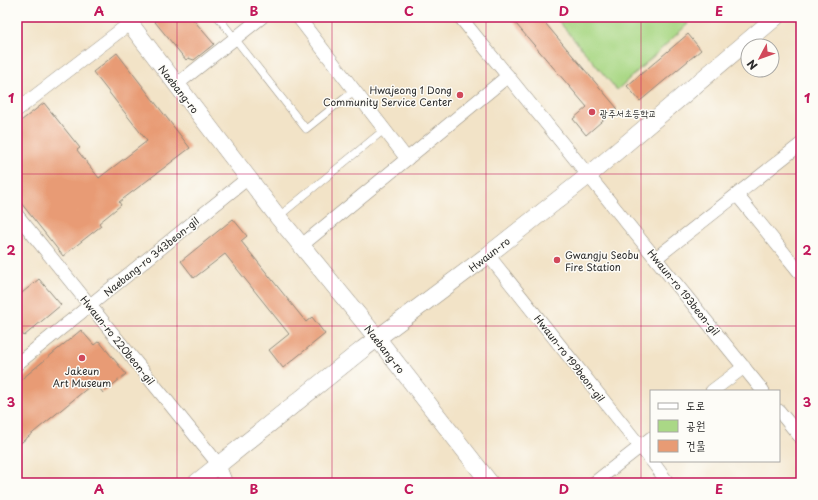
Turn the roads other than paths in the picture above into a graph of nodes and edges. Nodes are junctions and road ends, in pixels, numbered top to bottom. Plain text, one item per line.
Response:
1 (218, 17) edge
2 (262, 17) edge
3 (298, 17) edge
4 (460, 17) edge
5 (776, 17) edge
6 (127, 20) edge
7 (235, 39) junction
8 (508, 76) junction
9 (176, 85) junction
10 (355, 90) junction
11 (17, 110) edge
12 (385, 129) junction
13 (801, 144) edge
14 (408, 159) junction
15 (589, 175) junction
16 (248, 178) junction
17 (737, 195) junction
18 (17, 215) edge
19 (278, 217) junction
20 (302, 245) junction
21 (488, 255) junction
22 (656, 258) junction
23 (801, 274) edge
24 (90, 306) junction
25 (377, 338) junction
26 (17, 364) edge
27 (744, 367) junction
28 (713, 390) edge
29 (762, 390) edge
30 (780, 412) edge
31 (799, 430) edge
32 (650, 439) edge
33 (640, 446) junction
34 (650, 460) edge
35 (652, 462) edge
36 (219, 464) junction
37 (196, 483) edge
38 (226, 483) edge
39 (490, 483) edge
40 (594, 483) edge
41 (668, 483) edge

1 - 7 lane
2 - 7 street
3 - 10 street
4 - 8 street, Hwaun-ro 193beon-gil
5 - 15 street, Hwaun-ro
6 - 9 street, Naebang-ro
6 - 11 street
7 - 9 street
7 - 10 lane
8 - 14 street
8 - 15 street, Hwaun-ro 193beon-gil
9 - 16 street, Naebang-ro
10 - 12 street
12 - 14 street
12 - 19 lane
13 - 17 street
14 - 20 street
15 - 21 street, Hwaun-ro
15 - 22 street, Hwaun-ro 193beon-gil
16 - 19 street, Naebang-ro
16 - 24 street, Naebang-ro 343beon-gil
17 - 22 street
17 - 23 street
18 - 24 street, Hwaun-ro 220beon-gil
19 - 20 street, Naebang-ro
20 - 25 street, Naebang-ro
21 - 25 street, Hwaun-ro
21 - 33 street, Hwaun-ro 199beon-gil
22 - 27 street, Hwaun-ro 193beon-gil
24 - 26 street, Naebang-ro 343beon-gil
24 - 36 street, Hwaun-ro 220beon-gil
25 - 36 street, Hwaun-ro
25 - 39 street, Naebang-ro
27 - 28 street
27 - 29 street, Hwaun-ro 193beon-gil
30 - 31 street
32 - 33 street
33 - 34 street, Hwaun-ro 199beon-gil
33 - 40 street
35 - 41 street, Hwaun-ro 199beon-gil
36 - 37 street, Hwaun-ro
36 - 38 street, Hwaun-ro 220beon-gil

